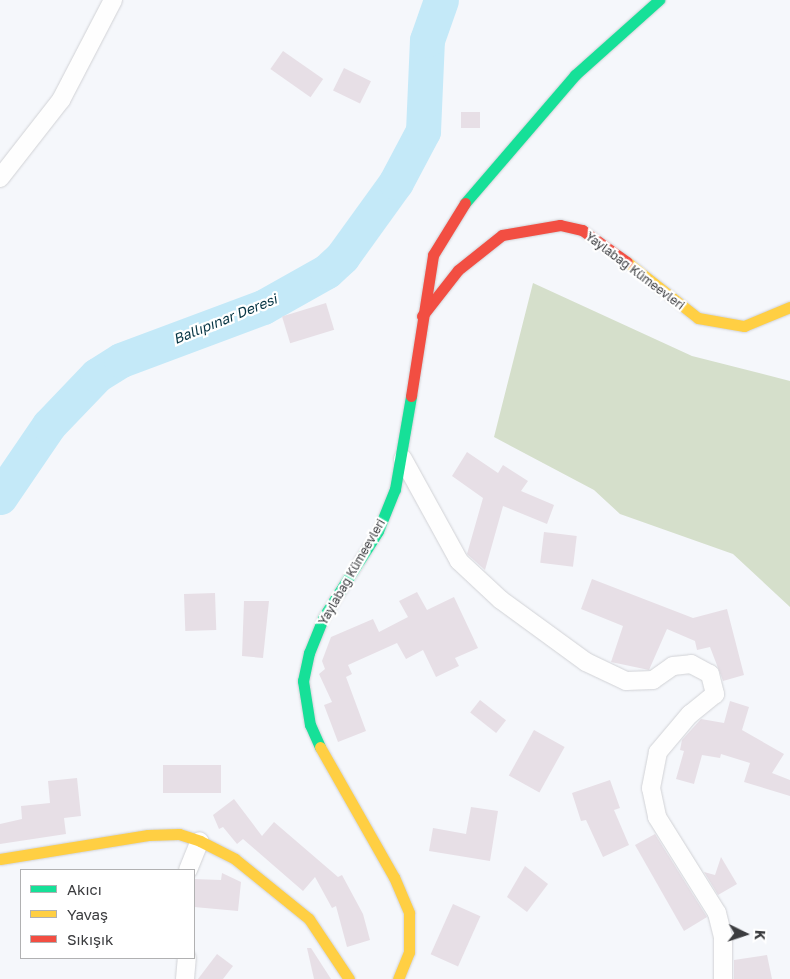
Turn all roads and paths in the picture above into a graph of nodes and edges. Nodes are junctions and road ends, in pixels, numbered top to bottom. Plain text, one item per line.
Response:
1 (113, 0) edge
2 (659, 0) edge
3 (0, 178) edge
4 (790, 307) edge
5 (420, 318) junction
6 (403, 459) junction
7 (200, 840) junction
8 (0, 859) edge
9 (188, 869) edge
10 (187, 959) edge
11 (185, 979) edge
12 (348, 979) edge
13 (398, 979) edge
14 (723, 979) edge

1 - 3 street
2 - 5 street, Yaylabağ Kümeevleri
4 - 5 street, Yaylabağ Kümeevleri
5 - 6 street, Yaylabağ Kümeevleri
6 - 13 street, Yaylabağ Kümeevleri
6 - 14 street
7 - 8 street
7 - 9 street
7 - 12 street
10 - 11 street

